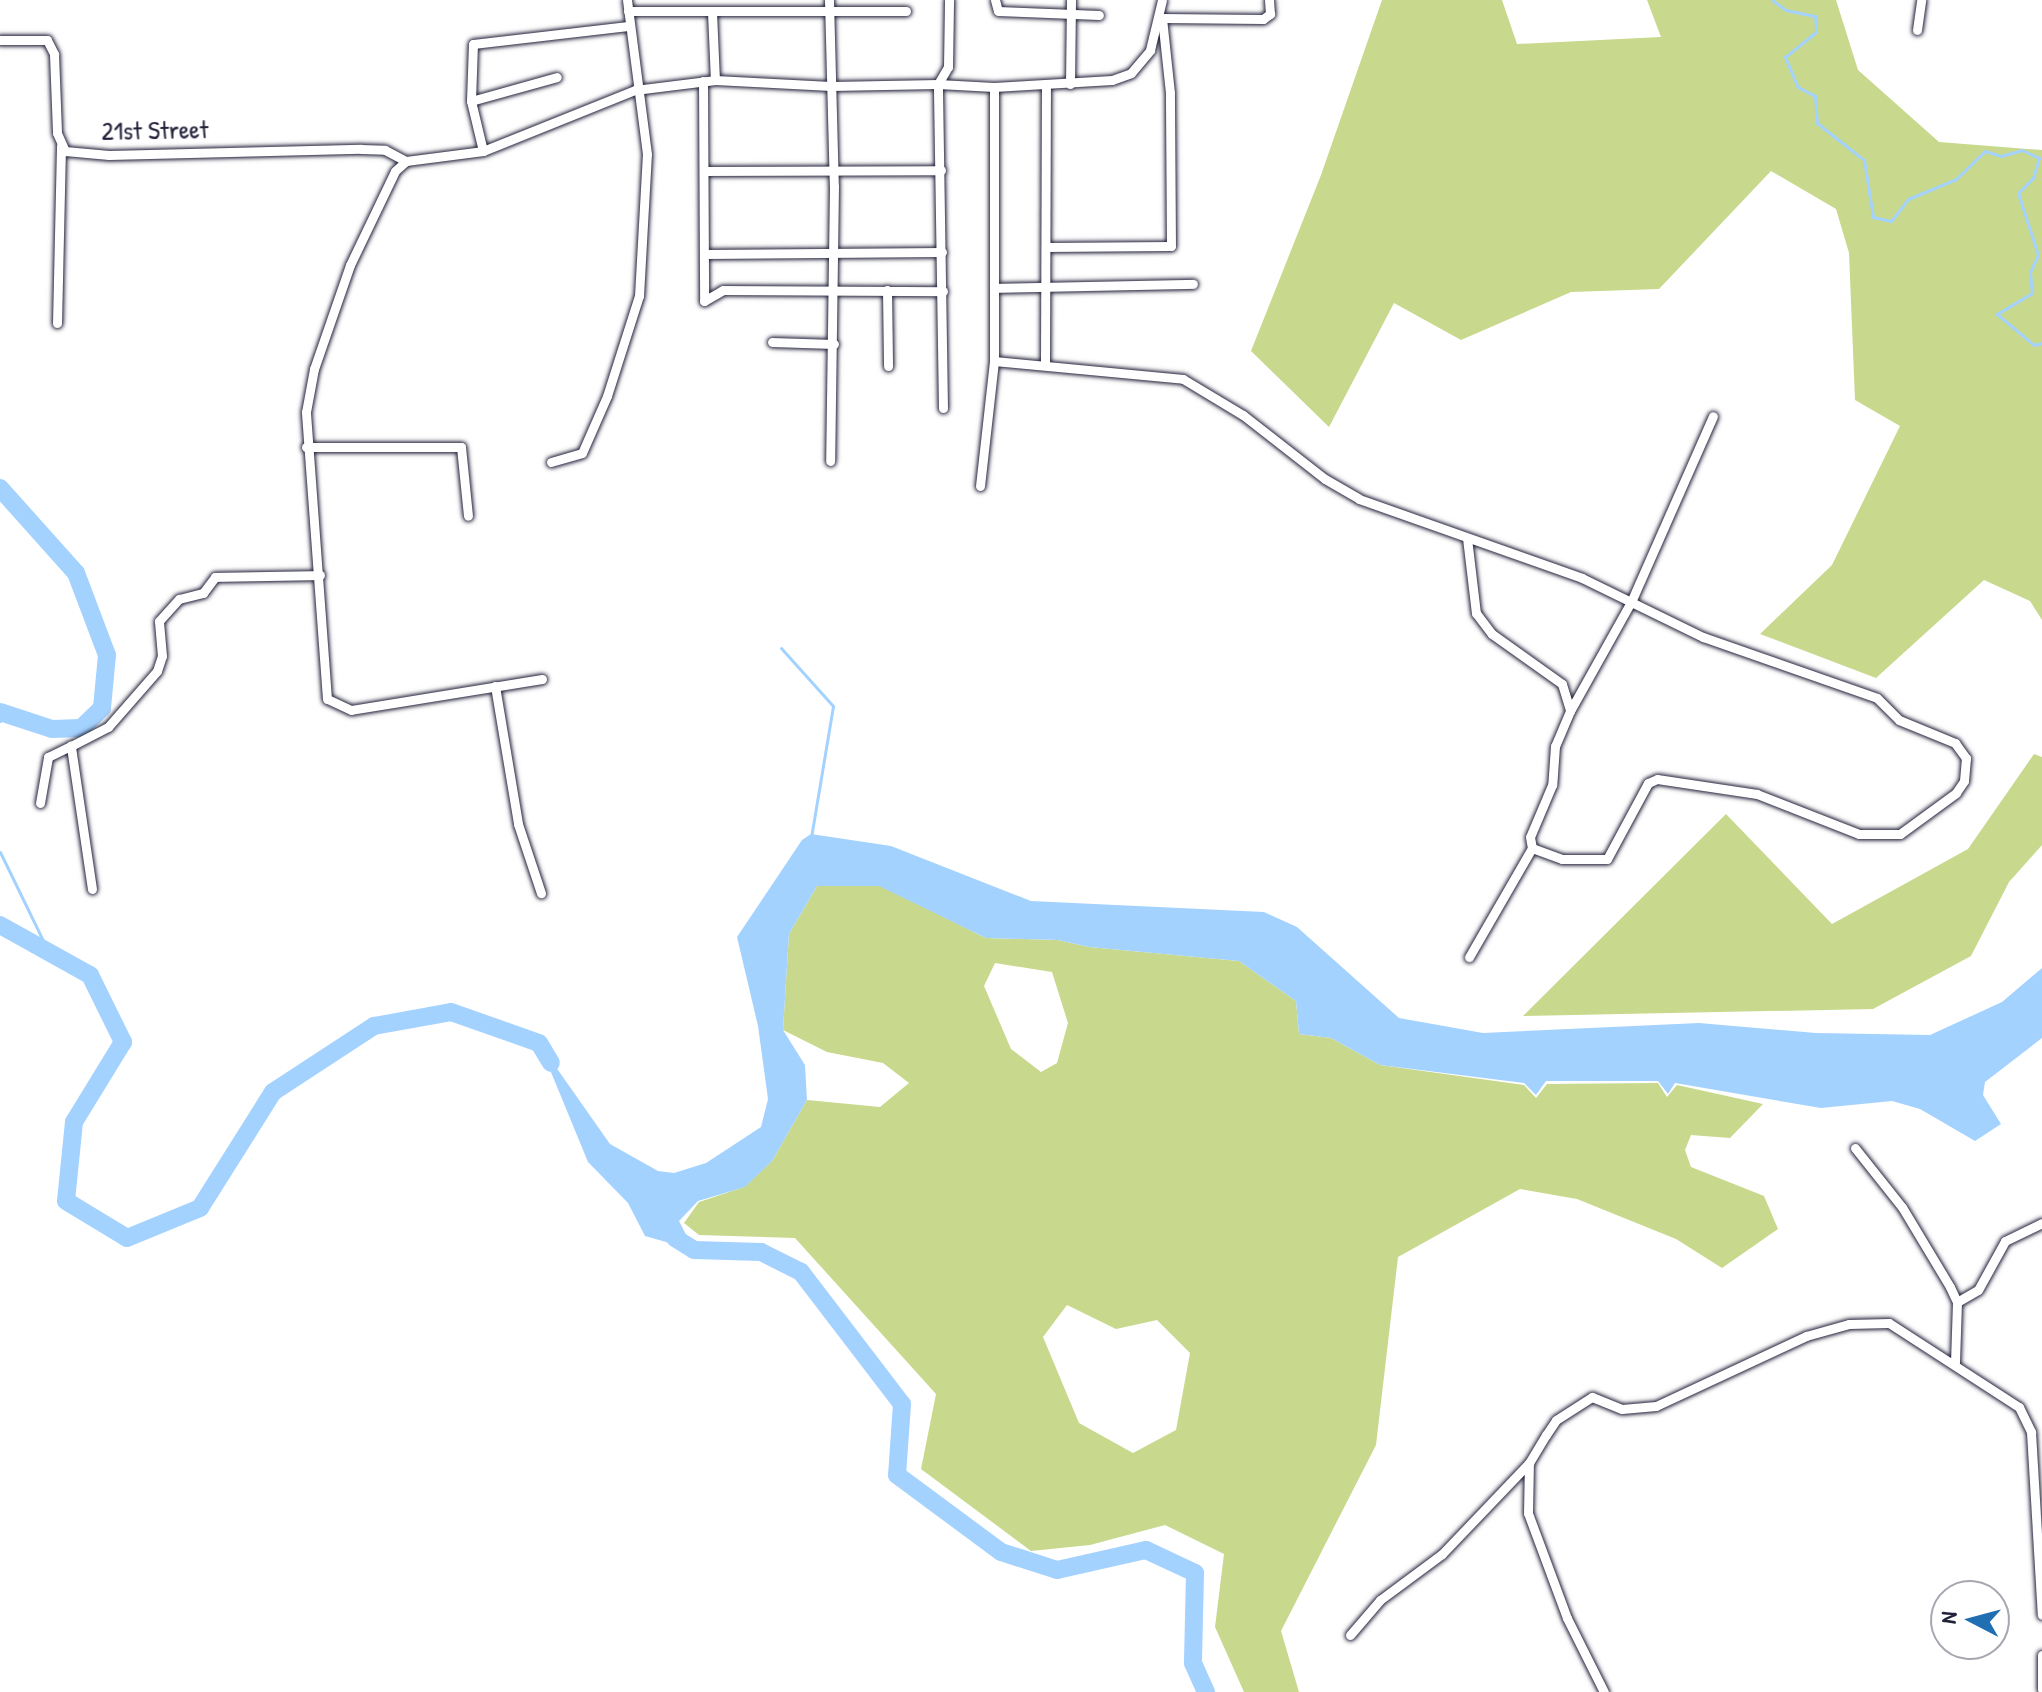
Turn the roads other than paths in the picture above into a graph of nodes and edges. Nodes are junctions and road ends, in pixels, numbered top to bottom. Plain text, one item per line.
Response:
1 (627, 0) edge
2 (829, 0) edge
3 (949, 0) edge
4 (995, 0) edge
5 (1071, 0) edge
6 (1162, 0) edge
7 (1269, 0) edge
8 (1921, 0) edge
9 (628, 11) junction
10 (906, 11) dead end
11 (712, 12) junction
12 (829, 13) junction
13 (1071, 13) junction
14 (1099, 15) dead end
15 (1162, 18) junction
16 (628, 26) junction
17 (1917, 30) dead end
18 (0, 40) edge
19 (557, 77) dead end
20 (715, 80) junction
21 (703, 81) junction
22 (938, 84) junction
23 (1070, 84) junction
24 (1046, 85) junction
25 (831, 86) junction
26 (994, 87) junction
27 (635, 90) junction
28 (471, 101) junction
29 (61, 146) junction
30 (483, 151) junction
31 (406, 161) junction
32 (834, 170) junction
33 (941, 170) junction
34 (705, 171) junction
35 (1046, 247) junction
36 (942, 252) junction
37 (705, 254) junction
38 (834, 254) junction
39 (1193, 284) dead end
40 (1046, 287) junction
41 (994, 288) junction
42 (834, 290) junction
43 (887, 290) junction
44 (943, 291) junction
45 (57, 323) dead end
46 (772, 342) dead end
47 (834, 344) junction
48 (994, 361) junction
49 (1045, 362) junction
50 (888, 366) dead end
51 (943, 408) dead end
52 (1713, 416) dead end
53 (306, 447) junction
54 (830, 461) dead end
55 (551, 462) dead end
56 (980, 486) dead end
57 (468, 516) dead end
58 (1467, 538) junction
59 (320, 575) junction
60 (1631, 602) junction
61 (542, 679) dead end
62 (495, 686) junction
63 (1570, 711) junction
64 (71, 746) junction
65 (40, 803) dead end
66 (1532, 848) junction
67 (92, 889) dead end
68 (541, 893) dead end
69 (1469, 957) dead end
70 (1855, 1148) dead end
71 (2042, 1223) edge
72 (1957, 1302) junction
73 (1955, 1362) junction
74 (1529, 1463) junction
75 (2042, 1615) edge
76 (1350, 1635) dead end
77 (2042, 1655) edge
78 (2042, 1689) edge
79 (1604, 1692) edge

1 - 9 street
2 - 12 street
3 - 22 street
4 - 13 street
5 - 13 street
6 - 15 street
7 - 15 street
8 - 17 street
9 - 11 street
9 - 16 street
10 - 12 street
11 - 12 street
11 - 20 street
12 - 25 street
13 - 14 street
13 - 23 street
15 - 23 street
15 - 35 street
16 - 27 street
16 - 28 street
18 - 29 street
19 - 28 street
20 - 21 street
20 - 25 street
21 - 27 street
21 - 34 street
22 - 25 street
22 - 26 street
22 - 33 street
23 - 24 street
24 - 26 street
24 - 35 street
25 - 32 street
26 - 41 street
27 - 30 street
27 - 55 street
28 - 30 street
29 - 31 street, 21st Street
29 - 45 street
30 - 31 street
31 - 53 street
32 - 33 street
32 - 34 street
32 - 38 street
33 - 36 street
34 - 37 street
35 - 40 street
36 - 38 street
36 - 44 street
37 - 38 street
37 - 42 street
38 - 42 street
39 - 40 street
40 - 41 street
40 - 49 street
41 - 48 street
42 - 43 street
42 - 47 street
43 - 44 street
43 - 50 street
44 - 51 street
46 - 47 street
47 - 54 street
48 - 49 street
48 - 56 street
49 - 58 street
52 - 60 street
53 - 57 street
53 - 59 street
58 - 60 street
58 - 63 street
59 - 62 street
59 - 64 street
60 - 63 street
60 - 66 street
61 - 62 street
62 - 68 street
63 - 66 street
64 - 65 street
64 - 67 street
66 - 69 street
70 - 72 street
71 - 72 street
72 - 73 street
73 - 74 street
73 - 75 street
74 - 76 street
74 - 79 street
77 - 78 street

